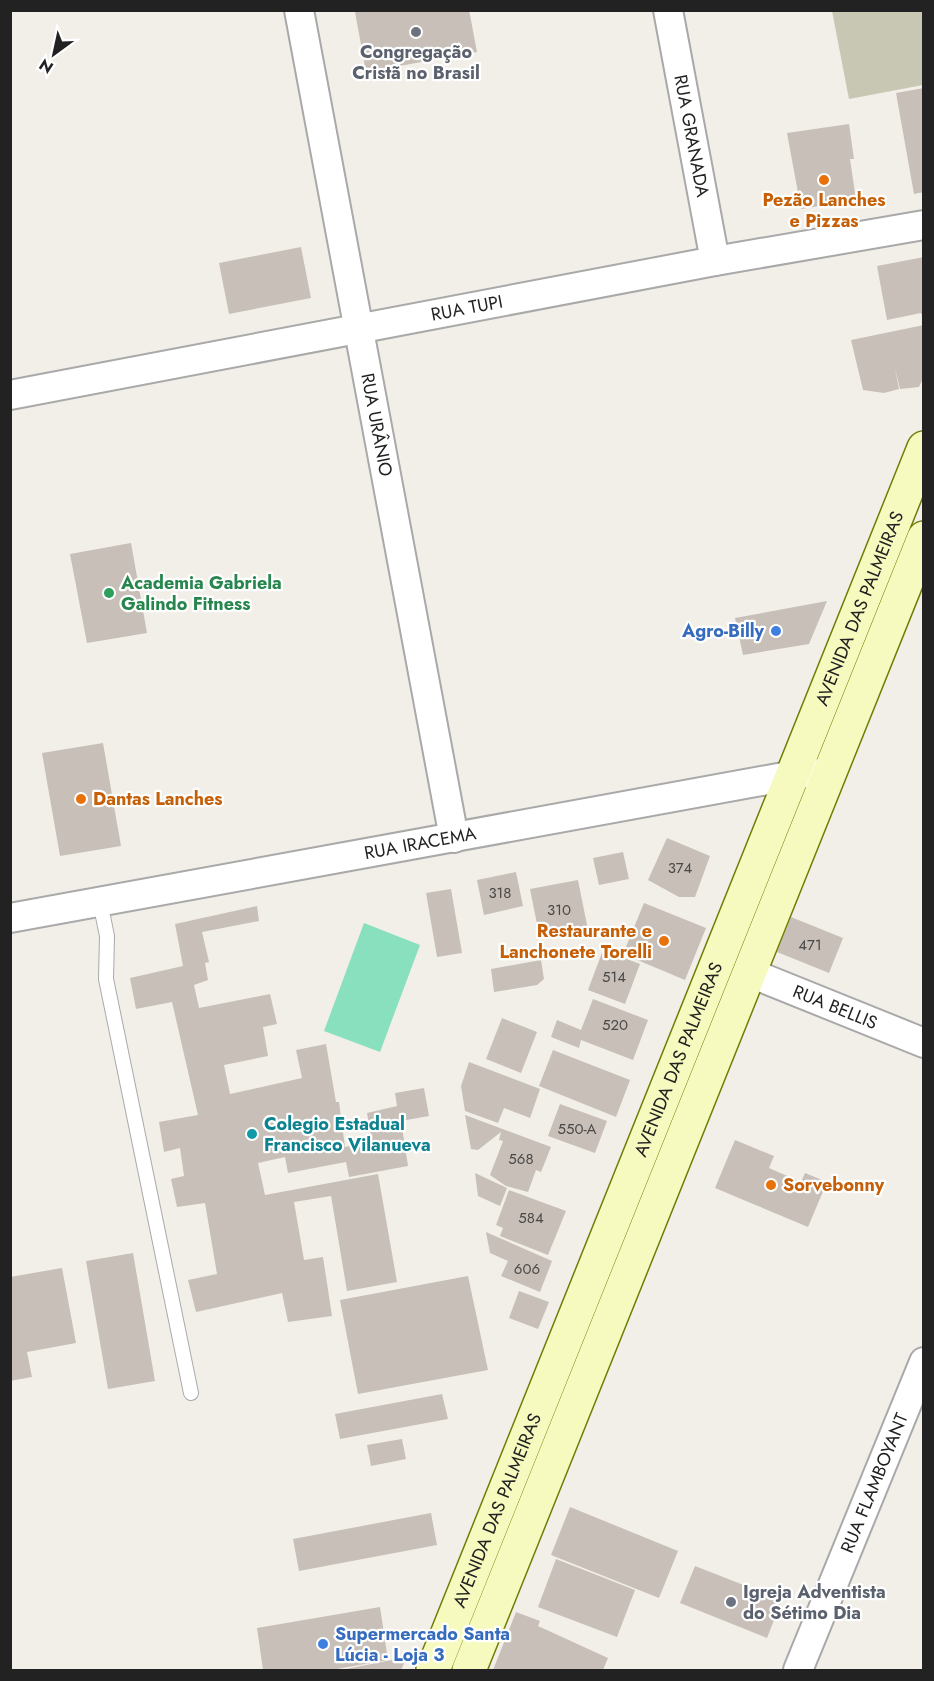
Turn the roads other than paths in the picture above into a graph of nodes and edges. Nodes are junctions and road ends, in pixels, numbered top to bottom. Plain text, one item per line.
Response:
1 (299, 10) edge
2 (668, 10) edge
3 (924, 225) edge
4 (715, 261) junction
5 (358, 329) junction
6 (10, 395) edge
7 (924, 448) edge
8 (924, 538) edge
9 (830, 768) junction
10 (791, 776) junction
11 (454, 838) junction
12 (100, 902) junction
13 (10, 918) edge
14 (744, 953) junction
15 (924, 1043) edge
16 (924, 1362) edge
17 (191, 1393) dead end
18 (433, 1671) edge
19 (469, 1671) edge
20 (798, 1671) edge

1 - 5 street, RUA URÂNIO
2 - 4 street, RUA GRANADA
3 - 4 street, RUA TUPI
4 - 5 street, RUA TUPI
5 - 6 street, RUA TUPI
5 - 11 street, RUA URÂNIO
7 - 10 street, AVENIDA DAS PALMEIRAS
8 - 9 street, AVENIDA DAS PALMEIRAS
9 - 10 street, RUA IRACEMA
9 - 14 street, AVENIDA DAS PALMEIRAS
10 - 11 street, RUA IRACEMA
10 - 14 street, AVENIDA DAS PALMEIRAS
11 - 12 street, RUA IRACEMA
12 - 13 street, RUA IRACEMA
12 - 17 lane
14 - 15 street, RUA BELLIS
14 - 18 street, AVENIDA DAS PALMEIRAS
14 - 19 street, AVENIDA DAS PALMEIRAS
16 - 20 street, RUA FLAMBOYANT

